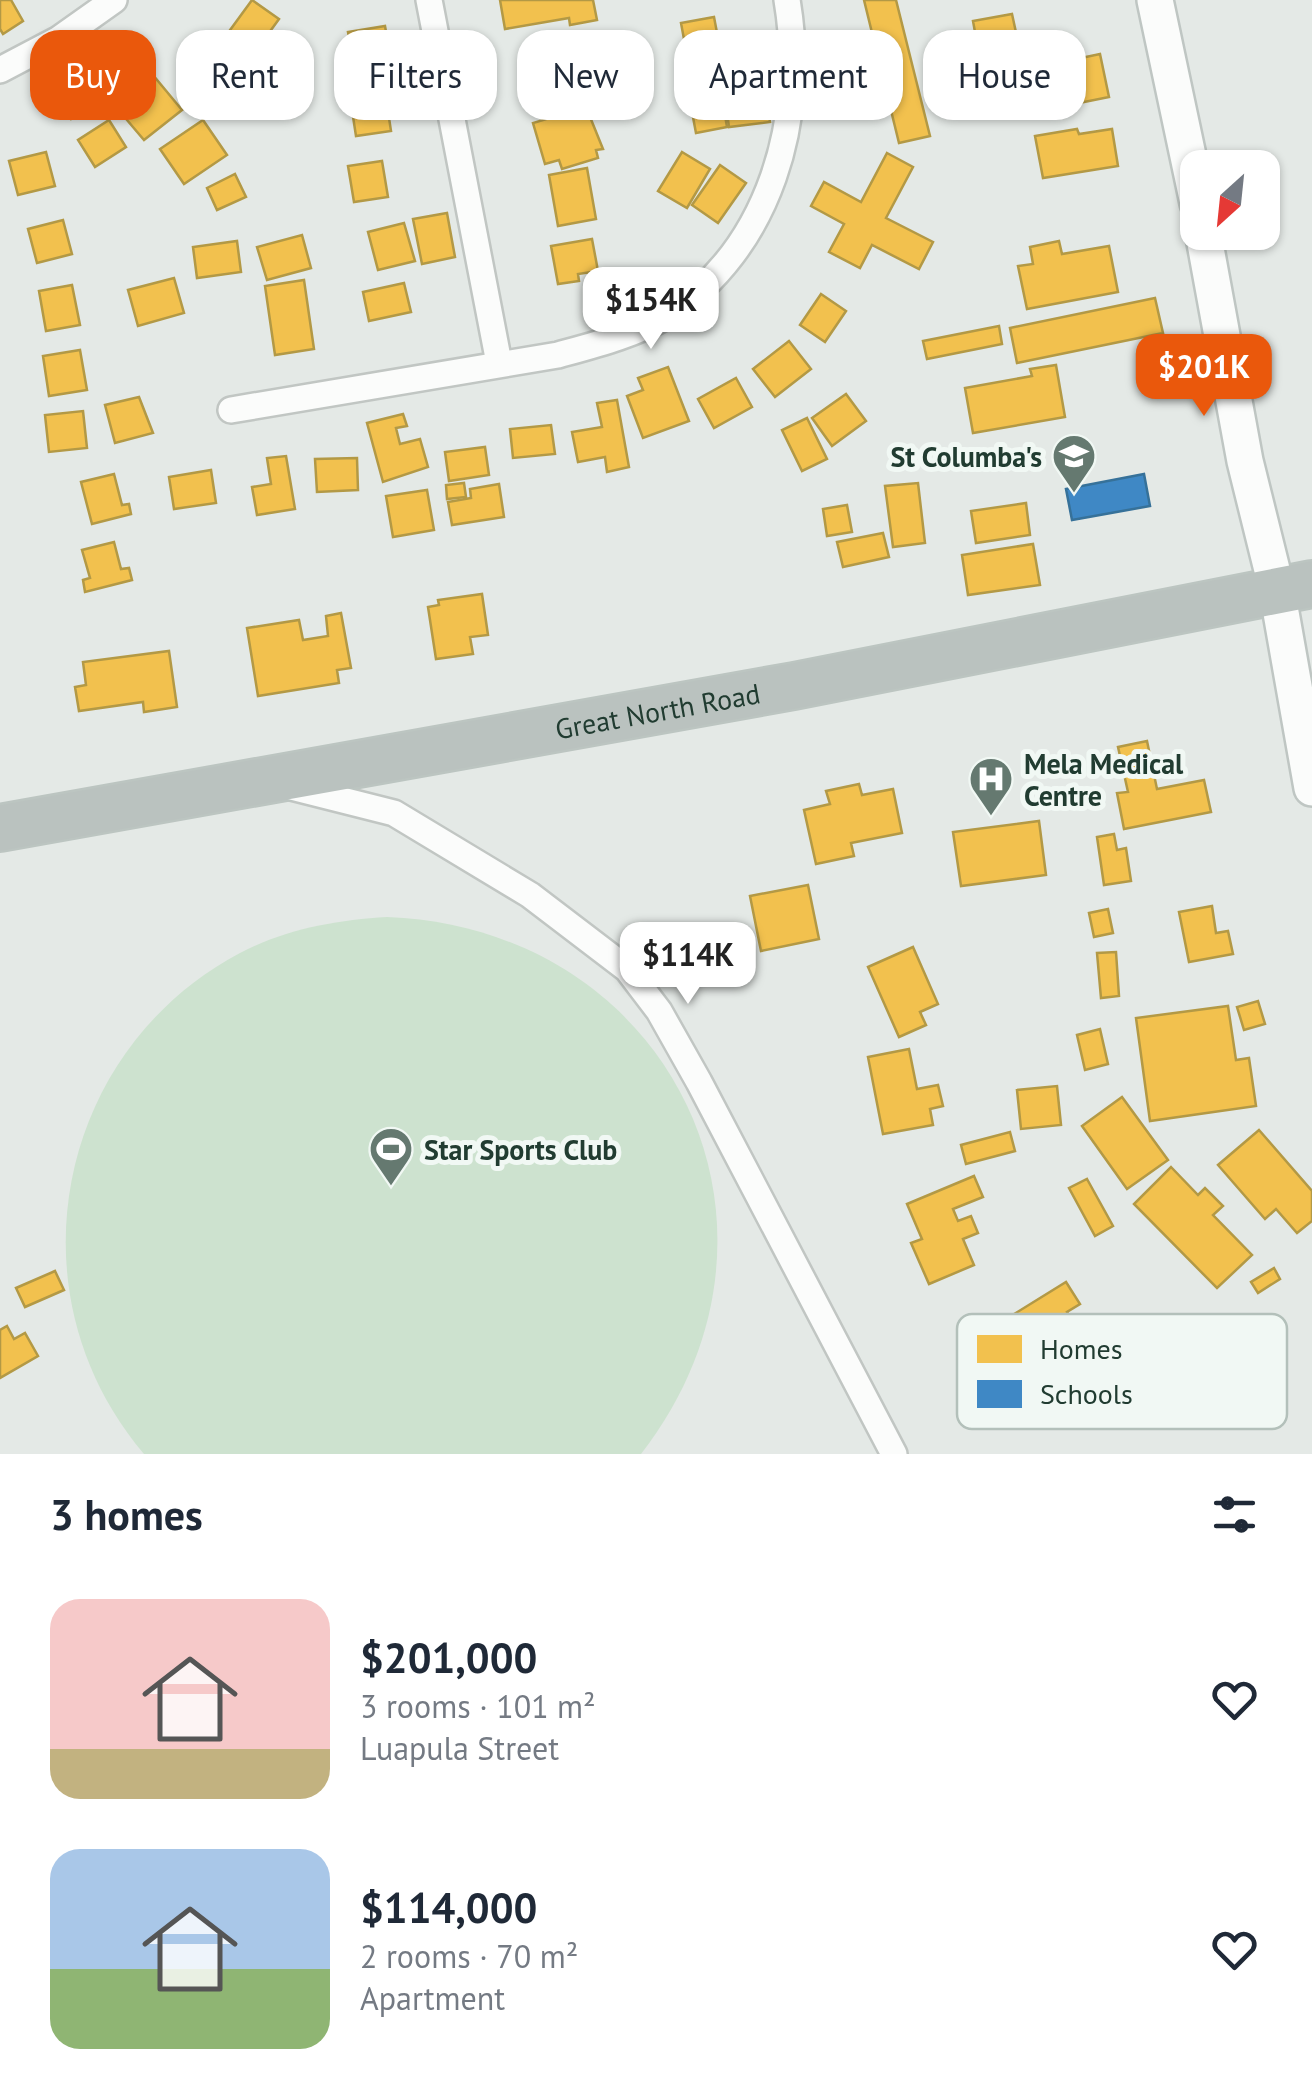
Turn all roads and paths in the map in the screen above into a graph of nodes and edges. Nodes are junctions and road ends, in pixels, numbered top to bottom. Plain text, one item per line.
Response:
1 (114, 0) edge
2 (429, 0) edge
3 (787, 0) edge
4 (1155, 0) edge
5 (0, 70) edge
6 (1187, 150) edge
7 (1206, 250) edge
8 (499, 363) junction
9 (232, 410) dead end
10 (1294, 587) edge
11 (271, 782) junction
12 (1312, 788) edge
13 (0, 828) edge
14 (894, 1454) edge

1 - 5 street
2 - 8 street
3 - 8 street
4 - 6 street
7 - 10 street
8 - 9 street
10 - 11 highway, Great North Road
10 - 12 street
11 - 13 highway, Great North Road
11 - 14 street

